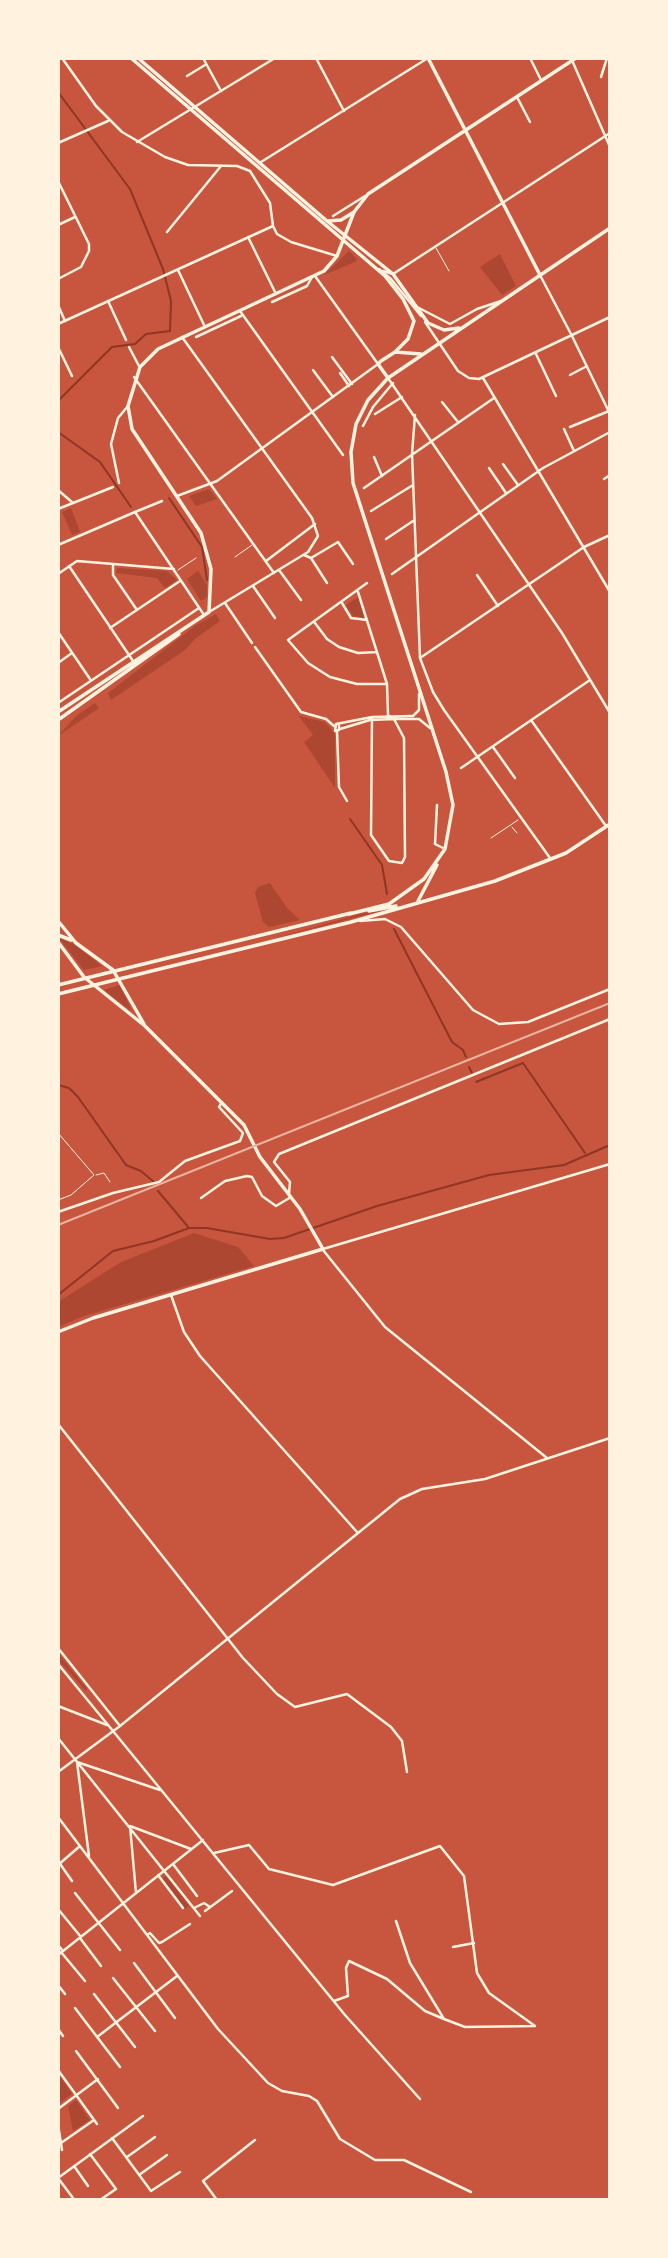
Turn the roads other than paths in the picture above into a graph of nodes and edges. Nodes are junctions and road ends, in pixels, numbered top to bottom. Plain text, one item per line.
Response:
1 (62, 58) edge
2 (131, 58) edge
3 (138, 58) edge
4 (203, 58) edge
5 (275, 58) edge
6 (316, 58) edge
7 (428, 58) edge
8 (530, 58) edge
9 (607, 58) edge
10 (573, 59) edge
11 (206, 64) junction
12 (187, 76) dead end
13 (601, 77) dead end
14 (541, 80) junction
15 (221, 92) junction
16 (517, 95) junction
17 (195, 108) junction
18 (344, 111) junction
19 (108, 121) junction
20 (530, 122) dead end
21 (465, 130) junction
22 (610, 133) edge
23 (605, 136) junction
24 (137, 142) junction
25 (58, 144) edge
26 (610, 147) edge
27 (261, 162) junction
28 (221, 166) junction
29 (58, 181) edge
30 (368, 194) junction
31 (502, 202) junction
32 (354, 212) junction
33 (333, 216) dead end
34 (75, 217) junction
35 (327, 221) junction
36 (58, 225) edge
37 (272, 226) junction
38 (610, 228) edge
39 (167, 232) dead end
40 (248, 236) junction
41 (344, 238) junction
42 (435, 247) junction
43 (337, 256) junction
44 (377, 268) junction
45 (177, 269) junction
46 (382, 271) junction
47 (449, 271) dead end
48 (393, 274) junction
49 (540, 275) junction
50 (313, 277) junction
51 (58, 279) edge
52 (276, 294) junction
53 (108, 301) junction
54 (501, 301) junction
55 (272, 302) dead end
56 (58, 305) edge
57 (417, 307) junction
58 (241, 313) junction
59 (610, 317) edge
60 (65, 321) junction
61 (424, 321) junction
62 (58, 324) edge
63 (467, 325) junction
64 (205, 327) junction
65 (572, 336) junction
66 (182, 337) junction
67 (197, 337) dead end
68 (126, 340) dead end
69 (58, 347) edge
70 (129, 347) dead end
71 (395, 352) junction
72 (424, 354) junction
73 (536, 354) junction
74 (332, 357) dead end
75 (378, 364) junction
76 (587, 366) junction
77 (140, 367) junction
78 (313, 370) dead end
79 (340, 373) dead end
80 (570, 375) dead end
81 (72, 376) dead end
82 (134, 377) junction
83 (388, 378) junction
84 (483, 378) junction
85 (393, 383) junction
86 (350, 385) junction
87 (556, 396) dead end
88 (333, 397) junction
89 (402, 397) junction
90 (494, 398) junction
91 (442, 402) dead end
92 (128, 406) junction
93 (312, 412) junction
94 (610, 413) edge
95 (375, 414) dead end
96 (415, 415) junction
97 (458, 422) junction
98 (363, 426) dead end
99 (570, 427) dead end
100 (564, 429) dead end
101 (610, 432) edge
102 (433, 440) junction
103 (262, 448) junction
104 (574, 450) junction
105 (412, 454) junction
106 (343, 455) dead end
107 (374, 457) dead end
108 (503, 464) dead end
109 (489, 468) dead end
110 (537, 472) junction
111 (610, 475) edge
112 (382, 476) junction
113 (604, 479) dead end
114 (119, 483) dead end
115 (212, 483) junction
116 (413, 485) junction
117 (518, 485) junction
118 (113, 487) dead end
119 (364, 488) dead end
120 (58, 490) edge
121 (506, 493) junction
122 (176, 496) junction
123 (162, 501) dead end
124 (73, 503) junction
125 (58, 509) edge
126 (371, 511) dead end
127 (135, 512) junction
128 (480, 512) junction
129 (413, 521) junction
130 (315, 524) junction
131 (610, 535) edge
132 (386, 539) dead end
133 (254, 544) junction
134 (58, 545) edge
135 (584, 547) junction
136 (304, 555) junction
137 (235, 556) dead end
138 (196, 558) dead end
139 (311, 558) junction
140 (415, 558) junction
141 (266, 561) junction
142 (113, 564) junction
143 (353, 564) dead end
144 (69, 566) junction
145 (175, 570) junction
146 (279, 570) junction
147 (274, 573) junction
148 (58, 574) edge
149 (392, 574) dead end
150 (477, 575) dead end
151 (181, 580) junction
152 (327, 583) dead end
153 (367, 583) dead end
154 (530, 584) junction
155 (253, 586) junction
156 (358, 592) junction
157 (610, 592) edge
158 (300, 600) dead end
159 (225, 603) junction
160 (342, 603) junction
161 (498, 606) junction
162 (199, 608) junction
163 (137, 610) junction
164 (209, 612) junction
165 (204, 615) junction
166 (275, 618) dead end
167 (367, 620) junction
168 (195, 621) junction
169 (314, 622) junction
170 (110, 628) junction
171 (58, 633) edge
172 (252, 643) dead end
173 (255, 647) dead end
174 (377, 652) junction
175 (72, 653) junction
176 (128, 654) junction
177 (420, 658) junction
178 (133, 661) junction
179 (58, 663) edge
180 (90, 679) junction
181 (590, 680) junction
182 (387, 684) junction
183 (419, 687) junction
184 (58, 703) edge
185 (58, 712) edge
186 (610, 713) edge
187 (388, 715) junction
188 (412, 717) junction
189 (371, 718) junction
190 (394, 719) junction
191 (58, 720) edge
192 (531, 720) junction
193 (339, 728) junction
194 (435, 734) junction
195 (493, 747) junction
196 (478, 757) junction
197 (461, 768) dead end
198 (515, 778) dead end
199 (347, 801) dead end
200 (437, 805) dead end
201 (521, 818) junction
202 (511, 825) junction
203 (608, 826) edge
204 (517, 833) dead end
205 (491, 838) dead end
206 (445, 849) junction
207 (441, 856) junction
208 (551, 860) junction
209 (418, 902) junction
210 (409, 905) junction
211 (349, 914) junction
212 (58, 921) edge
213 (351, 922) junction
214 (58, 935) edge
215 (58, 942) edge
216 (76, 943) junction
217 (113, 970) junction
218 (84, 977) junction
219 (120, 979) junction
220 (58, 985) edge
221 (93, 985) junction
222 (610, 989) edge
223 (58, 993) edge
224 (610, 1019) edge
225 (145, 1026) junction
226 (222, 1102) junction
227 (58, 1133) edge
228 (610, 1164) edge
229 (94, 1175) junction
230 (110, 1182) dead end
231 (290, 1196) junction
232 (201, 1198) dead end
233 (58, 1200) edge
234 (58, 1212) edge
235 (323, 1249) junction
236 (171, 1294) junction
237 (58, 1332) edge
238 (58, 1424) edge
239 (610, 1438) edge
240 (547, 1458) junction
241 (358, 1532) junction
242 (229, 1637) junction
243 (58, 1648) edge
244 (58, 1664) edge
245 (91, 1690) junction
246 (84, 1695) junction
247 (58, 1706) edge
248 (108, 1725) junction
249 (120, 1726) junction
250 (113, 1731) junction
251 (58, 1738) edge
252 (76, 1761) junction
253 (58, 1772) edge
254 (407, 1772) dead end
255 (162, 1791) junction
256 (58, 1817) edge
257 (130, 1826) junction
258 (203, 1840) junction
259 (80, 1846) junction
260 (191, 1849) junction
261 (214, 1853) junction
262 (89, 1859) junction
263 (58, 1863) edge
264 (173, 1864) junction
265 (165, 1870) junction
266 (158, 1875) junction
267 (72, 1881) dead end
268 (232, 1891) dead end
269 (75, 1893) dead end
270 (136, 1893) junction
271 (197, 1896) dead end
272 (123, 1904) junction
273 (193, 1906) junction
274 (210, 1907) junction
275 (183, 1908) dead end
276 (58, 1909) edge
277 (205, 1911) dead end
278 (200, 1916) dead end
279 (396, 1921) dead end
280 (99, 1923) junction
281 (190, 1924) dead end
282 (147, 1935) junction
283 (80, 1937) junction
284 (474, 1943) junction
285 (58, 1945) edge
286 (453, 1947) dead end
287 (120, 1950) dead end
288 (61, 1953) edge
289 (134, 1963) dead end
290 (101, 1966) dead end
291 (177, 1976) junction
292 (113, 1978) dead end
293 (85, 1981) dead end
294 (58, 1985) edge
295 (156, 1993) junction
296 (65, 1994) dead end
297 (94, 1994) dead end
298 (334, 2001) junction
299 (75, 2008) dead end
300 (136, 2008) junction
301 (175, 2018) dead end
302 (444, 2019) junction
303 (116, 2022) junction
304 (58, 2029) edge
305 (156, 2031) dead end
306 (63, 2036) dead end
307 (97, 2037) junction
308 (135, 2047) dead end
309 (76, 2051) dead end
310 (120, 2067) dead end
311 (58, 2070) edge
312 (98, 2079) junction
313 (76, 2095) junction
314 (420, 2099) dead end
315 (118, 2108) dead end
316 (58, 2109) edge
317 (144, 2116) dead end
318 (58, 2124) edge
319 (155, 2137) dead end
320 (112, 2138) junction
321 (255, 2140) dead end
322 (61, 2143) junction
323 (62, 2150) dead end
324 (90, 2154) junction
325 (167, 2155) dead end
326 (126, 2158) junction
327 (74, 2166) junction
328 (180, 2172) dead end
329 (138, 2175) junction
330 (58, 2178) edge
331 (88, 2186) dead end
332 (471, 2192) dead end
333 (73, 2198) dead end
334 (100, 2200) edge
335 (217, 2200) edge

1 - 19 street
2 - 17 main road
3 - 17 main road
4 - 11 street
5 - 15 street
6 - 18 street
7 - 18 street
7 - 21 main road
8 - 14 street
9 - 13 street
10 - 14 main road
10 - 23 street
11 - 12 street
11 - 15 street
14 - 16 main road
15 - 17 street
16 - 20 street
16 - 21 main road
17 - 24 street
17 - 27 main road
17 - 41 main road
18 - 27 street
19 - 24 street
19 - 25 street
21 - 30 main road
21 - 31 main road
22 - 23 street
23 - 26 street
23 - 31 street
24 - 28 street
27 - 35 main road
28 - 37 street
28 - 39 street
29 - 34 street
30 - 32 main road
30 - 33 street
31 - 42 street
31 - 49 main road
32 - 35 main road
32 - 41 main road
34 - 36 street
34 - 51 street
35 - 41 main road
37 - 40 street
37 - 43 street
38 - 49 main road
40 - 45 street
40 - 52 street
41 - 43 main road
41 - 44 main road
41 - 48 main road
42 - 47 lane
42 - 48 street
43 - 50 main road
44 - 46 street
44 - 71 main road
45 - 53 street
45 - 64 street
46 - 48 street
46 - 61 street
48 - 57 main road
49 - 54 main road
49 - 65 street
50 - 52 main road
50 - 55 street
50 - 75 street
52 - 58 main road
53 - 60 street
53 - 68 street
54 - 57 street
54 - 63 main road
56 - 60 street
57 - 61 main road
58 - 64 main road
58 - 67 street
58 - 93 street
59 - 65 street
60 - 62 street
61 - 63 main road
61 - 84 street
63 - 72 main road
64 - 66 main road
65 - 73 street
65 - 76 street
66 - 77 main road
66 - 103 street
69 - 81 street
70 - 77 street
71 - 72 main road
71 - 75 main road
72 - 83 main road
73 - 84 street
73 - 87 street
74 - 86 street
75 - 83 main road
75 - 86 street
76 - 80 street
76 - 94 street
77 - 82 main road
78 - 88 street
79 - 86 street
82 - 92 main road
82 - 115 street
83 - 85 street
83 - 183 main road
84 - 90 street
85 - 89 street
85 - 98 street
86 - 88 street
88 - 93 street
89 - 95 street
89 - 96 street
90 - 97 street
90 - 110 street
91 - 97 street
92 - 114 street
92 - 122 main road
93 - 103 street
93 - 106 street
94 - 99 street
96 - 102 street
96 - 105 street
97 - 102 street
100 - 104 street
101 - 104 street
102 - 105 street
102 - 128 street
103 - 115 street
103 - 130 street
104 - 110 street
105 - 112 street
105 - 116 street
107 - 112 street
108 - 117 street
109 - 121 street
110 - 117 street
110 - 135 street
111 - 113 street
112 - 119 street
115 - 122 street
115 - 133 street
116 - 126 street
116 - 129 street
117 - 121 street
118 - 124 street
120 - 124 street
121 - 128 street
122 - 164 main road
123 - 127 street
124 - 125 street
127 - 134 street
127 - 145 street
128 - 140 street
128 - 154 street
129 - 132 street
129 - 140 street
130 - 136 street
130 - 141 street
131 - 135 street
133 - 137 lane
133 - 141 street
135 - 154 street
135 - 157 street
136 - 139 street
136 - 146 street
138 - 145 lane
139 - 143 street
139 - 152 street
140 - 149 street
140 - 177 street
141 - 147 street
142 - 144 street
142 - 145 street
142 - 163 street
144 - 148 street
144 - 170 street
145 - 151 street
146 - 147 street
146 - 158 street
147 - 155 street
150 - 161 street
151 - 162 street
151 - 163 street
153 - 156 street
154 - 161 street
154 - 181 street
155 - 159 street
155 - 166 street
156 - 160 street
156 - 167 street
159 - 164 street
159 - 172 street
160 - 167 street
160 - 169 street
161 - 177 street
162 - 165 street
162 - 176 street
163 - 170 street
164 - 165 main road
165 - 168 main road
167 - 174 street
168 - 178 main road
168 - 191 main road
169 - 174 street
169 - 182 street
170 - 176 street
171 - 175 street
173 - 193 street
174 - 182 street
175 - 179 street
175 - 180 street
176 - 178 street
176 - 180 street
177 - 196 street
178 - 185 main road
180 - 184 street
181 - 186 street
181 - 192 street
182 - 187 street
183 - 188 street
183 - 194 main road
187 - 188 street
187 - 189 street
187 - 190 street
188 - 190 street
188 - 194 street
189 - 190 street
189 - 190 street
189 - 193 street
192 - 195 street
192 - 203 street
193 - 199 street
194 - 206 main road
195 - 196 street
195 - 198 street
196 - 197 street
196 - 201 street
200 - 206 street
201 - 202 lane
201 - 208 street
202 - 204 lane
202 - 205 lane
203 - 208 main road
206 - 207 main road
207 - 209 main road
207 - 211 main road
208 - 209 main road
209 - 210 main road
210 - 211 main road
210 - 213 main road
211 - 217 main road
212 - 216 main road
213 - 219 main road
213 - 222 street
214 - 216 main road
215 - 218 main road
216 - 217 main road
217 - 218 main road
217 - 219 main road
218 - 220 main road
218 - 221 main road
219 - 221 main road
219 - 225 main road
221 - 223 main road
221 - 225 main road
224 - 231 street
225 - 226 main road
226 - 231 main road
226 - 234 street
227 - 229 lane
228 - 235 street
229 - 230 lane
229 - 233 lane
231 - 232 street
231 - 235 main road
235 - 236 main road
235 - 240 street
236 - 237 main road
236 - 241 street
238 - 242 street
239 - 240 street
240 - 241 street
241 - 242 street
242 - 249 street
242 - 254 street
243 - 245 street
244 - 246 street
245 - 246 street
245 - 249 street
246 - 248 street
247 - 248 street
248 - 250 street
249 - 250 street
250 - 252 street
250 - 255 street
251 - 252 street
252 - 253 street
252 - 255 street
252 - 257 street
252 - 262 street
255 - 258 street
256 - 259 street
257 - 260 street
257 - 265 street
257 - 270 street
258 - 260 street
258 - 261 street
259 - 262 street
259 - 263 street
260 - 264 street
261 - 284 street
261 - 298 street
262 - 272 street
263 - 267 street
264 - 265 street
264 - 271 street
265 - 266 street
265 - 273 street
266 - 270 street
266 - 275 street
268 - 274 street
269 - 280 street
270 - 272 street
272 - 280 street
272 - 282 street
273 - 274 street
273 - 278 street
274 - 277 street
276 - 283 street
279 - 302 street
280 - 283 street
280 - 287 street
281 - 282 street
282 - 291 street
283 - 288 street
283 - 290 street
284 - 286 street
284 - 302 street
285 - 288 street
288 - 293 street
289 - 295 street
291 - 295 street
291 - 332 street
292 - 300 street
294 - 296 street
295 - 300 street
295 - 301 street
297 - 303 street
298 - 302 street
298 - 314 street
299 - 307 street
300 - 303 street
300 - 305 street
303 - 307 street
303 - 308 street
304 - 306 street
307 - 310 street
309 - 312 street
311 - 313 street
312 - 313 street
312 - 315 street
313 - 316 street
313 - 322 street
317 - 320 street
318 - 322 street
319 - 326 street
320 - 324 street
320 - 326 street
321 - 335 street
322 - 323 street
324 - 327 street
324 - 334 street
325 - 329 street
326 - 329 street
327 - 330 street
327 - 331 street
328 - 329 street
330 - 333 street

